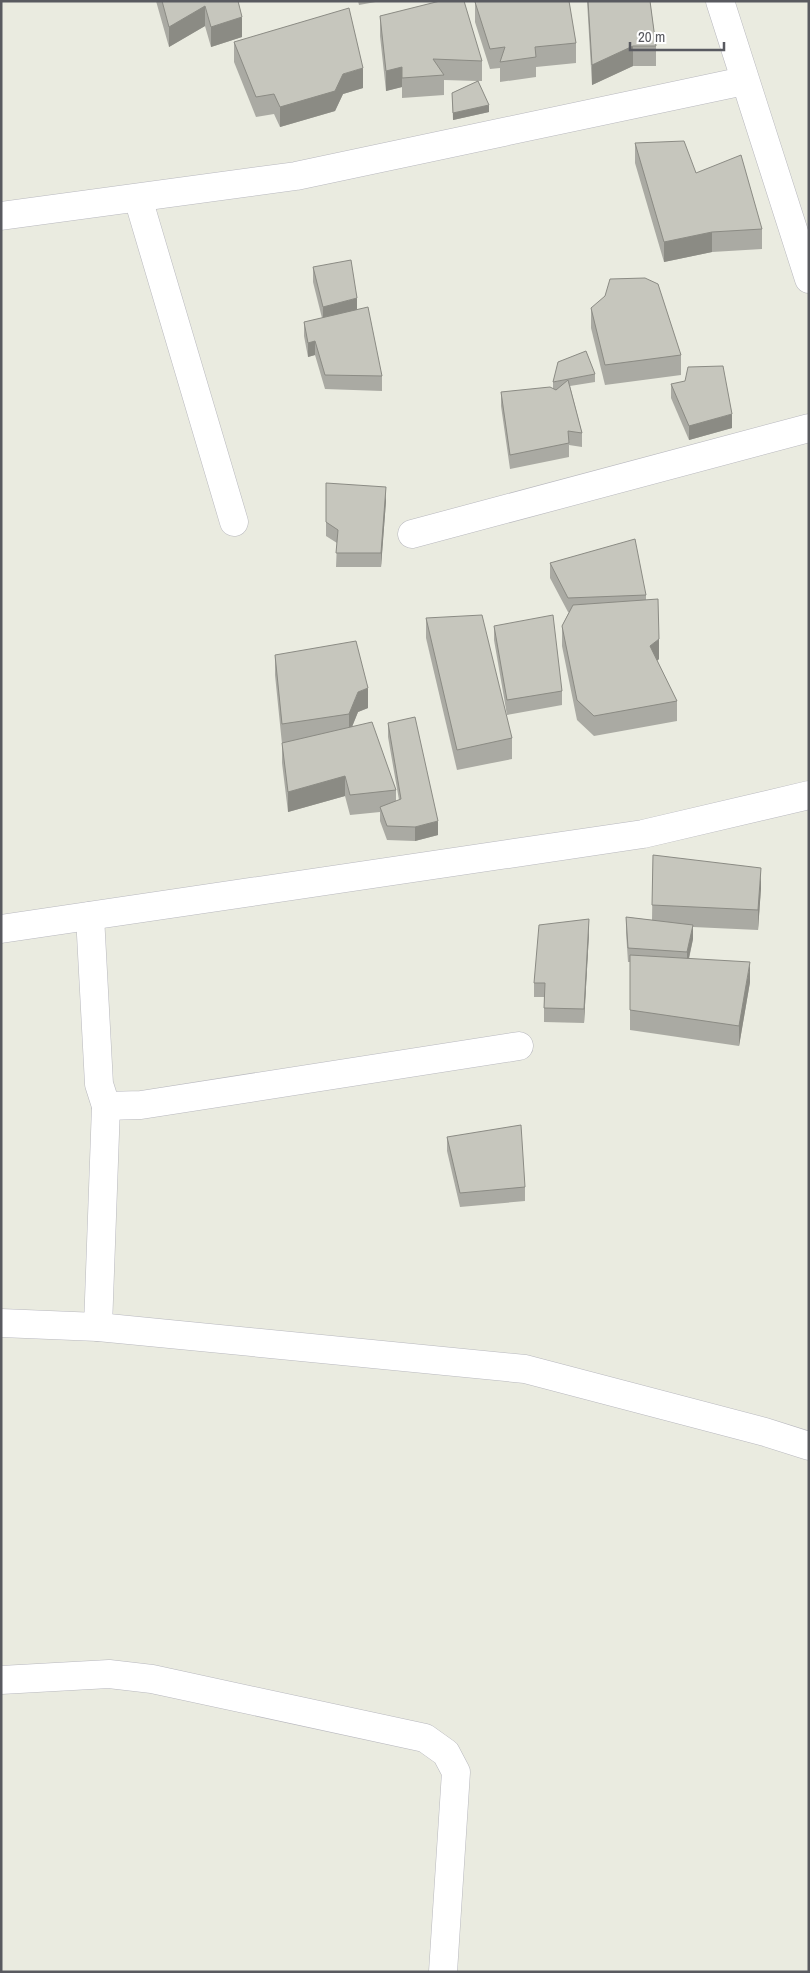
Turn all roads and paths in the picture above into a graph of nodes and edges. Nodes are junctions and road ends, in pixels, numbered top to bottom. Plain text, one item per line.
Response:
1 (720, 1) edge
2 (744, 81) junction
3 (138, 198) junction
4 (1, 216) edge
5 (809, 280) edge
6 (809, 428) edge
7 (234, 522) dead end
8 (412, 534) dead end
9 (809, 795) edge
10 (90, 916) junction
11 (1, 929) edge
12 (519, 1046) dead end
13 (106, 1106) junction
14 (1, 1323) edge
15 (98, 1327) junction
16 (809, 1446) edge
17 (1, 1680) edge
18 (443, 1972) edge

1 - 2 street
2 - 3 street
2 - 5 street
3 - 4 street
3 - 7 street
6 - 8 street
9 - 10 street
10 - 11 street
10 - 13 street
12 - 13 street
13 - 15 street
14 - 15 street
15 - 16 street
17 - 18 street

